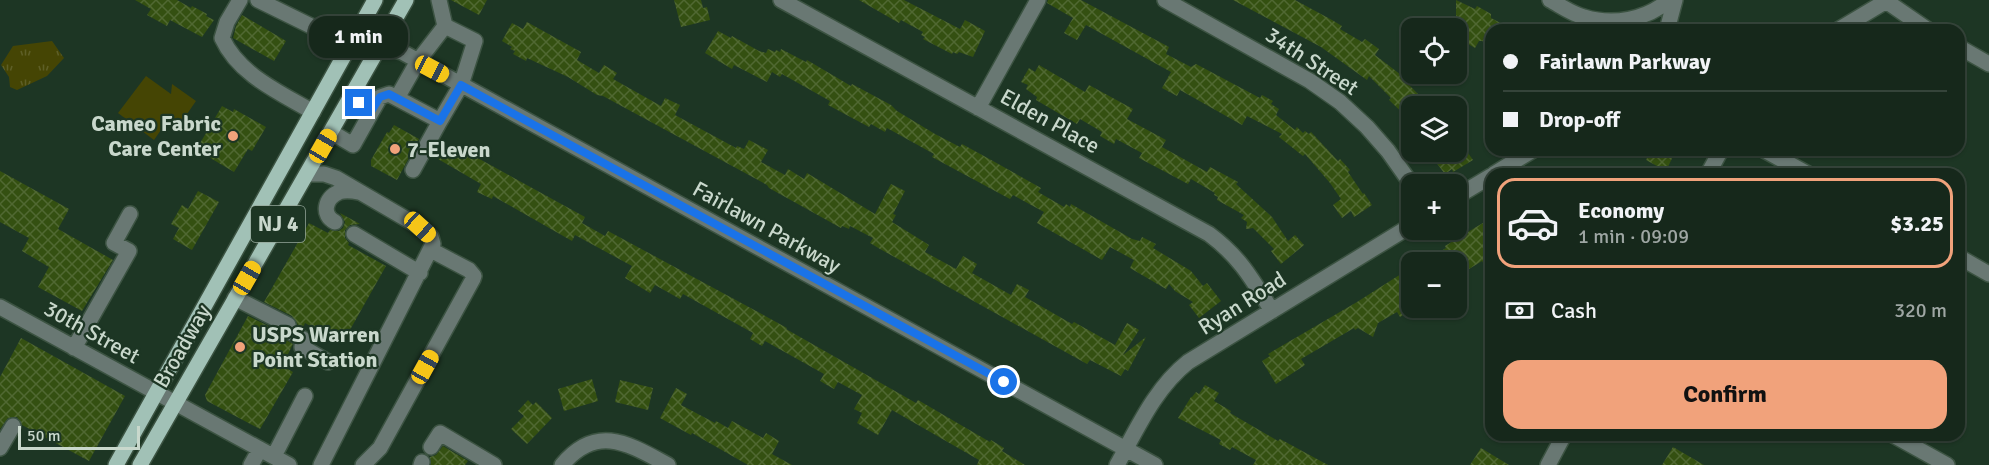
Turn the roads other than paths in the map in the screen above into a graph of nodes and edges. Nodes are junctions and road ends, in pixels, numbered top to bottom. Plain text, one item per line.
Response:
1 (240, 0) edge
2 (375, 0) edge
3 (406, 0) edge
4 (439, 0) edge
5 (781, 0) edge
6 (1038, 0) edge
7 (1165, 0) edge
8 (1550, 0) edge
9 (1669, 0) edge
10 (1675, 0) edge
11 (1887, 0) edge
12 (273, 4) edge
13 (1669, 24) edge
14 (1848, 24) edge
15 (1920, 24) edge
16 (446, 26) junction
17 (354, 38) junction
18 (381, 45) junction
19 (1965, 50) edge
20 (418, 61) junction
21 (1989, 64) edge
22 (461, 85) junction
23 (350, 98) junction
24 (397, 98) junction
25 (978, 108) junction
26 (372, 110) junction
27 (313, 112) junction
28 (440, 121) junction
29 (331, 132) junction
30 (1523, 156) edge
31 (1775, 156) edge
32 (1503, 168) edge
33 (1797, 168) edge
34 (413, 170) dead end
35 (307, 174) junction
36 (1404, 174) edge
37 (1485, 179) edge
38 (1467, 190) edge
39 (360, 192) junction
40 (130, 214) dead end
41 (335, 222) dead end
42 (1401, 232) edge
43 (354, 234) dead end
44 (431, 250) junction
45 (1965, 260) edge
46 (420, 273) junction
47 (1989, 274) edge
48 (235, 298) junction
49 (0, 307) edge
50 (1272, 311) junction
51 (74, 348) junction
52 (328, 362) dead end
53 (156, 393) junction
54 (305, 396) dead end
55 (175, 403) junction
56 (13, 426) dead end
57 (1562, 441) edge
58 (1904, 441) edge
59 (431, 447) dead end
60 (0, 448) edge
61 (260, 449) junction
62 (1126, 449) junction
63 (274, 456) junction
64 (1555, 463) edge
65 (116, 465) edge
66 (140, 465) edge
67 (251, 465) edge
68 (289, 465) edge
69 (321, 465) edge
70 (363, 465) edge
71 (494, 465) edge
72 (562, 465) edge
73 (668, 465) edge
74 (1117, 465) edge
75 (1155, 465) edge
76 (1947, 465) edge

1 - 27 street
2 - 17 main road, Broadway / NJ 4
3 - 18 main road, Broadway / NJ 4
4 - 16 street
5 - 25 street, Elden Place
6 - 25 street
7 - 36 street, 34th Street
8 - 9 street
10 - 13 street
11 - 14 street
11 - 15 street
12 - 17 street, Fairlawn Parkway
16 - 20 street
16 - 22 street
17 - 18 street, Fairlawn Parkway
17 - 27 main road, Broadway / NJ 4
18 - 20 street, Fairlawn Parkway
18 - 23 main road, Broadway / NJ 4
19 - 21 street
20 - 22 street, Fairlawn Parkway
20 - 24 street
22 - 28 street
22 - 62 street, Fairlawn Parkway
23 - 26 street
23 - 29 main road, Broadway / NJ 4
24 - 26 street
24 - 28 street
25 - 50 street, Elden Place
26 - 29 street
27 - 53 main road, Broadway / NJ 4
28 - 34 street
29 - 35 main road, Broadway / NJ 4
30 - 32 street
31 - 33 street
35 - 39 street
35 - 48 main road, Broadway / NJ 4
37 - 38 street
39 - 41 street
39 - 44 street
40 - 51 street
42 - 50 street, Ryan Road
43 - 46 street
44 - 46 street
44 - 70 street
45 - 47 street
46 - 69 street
48 - 52 street
48 - 55 main road, Broadway / NJ 4
49 - 51 street, 30th Street
50 - 62 street, Ryan Road
51 - 53 street, 30th Street
53 - 55 street, 30th Street
53 - 65 main road, Broadway / NJ 4
54 - 63 street
55 - 61 street, 30th Street
55 - 66 main road, Broadway / NJ 4
56 - 60 street
57 - 64 street
58 - 76 street
59 - 71 street
61 - 63 street, 30th Street
61 - 67 street
62 - 74 street, Ryan Road
62 - 75 street, Fairlawn Parkway
63 - 68 street, 30th Street
72 - 73 street

